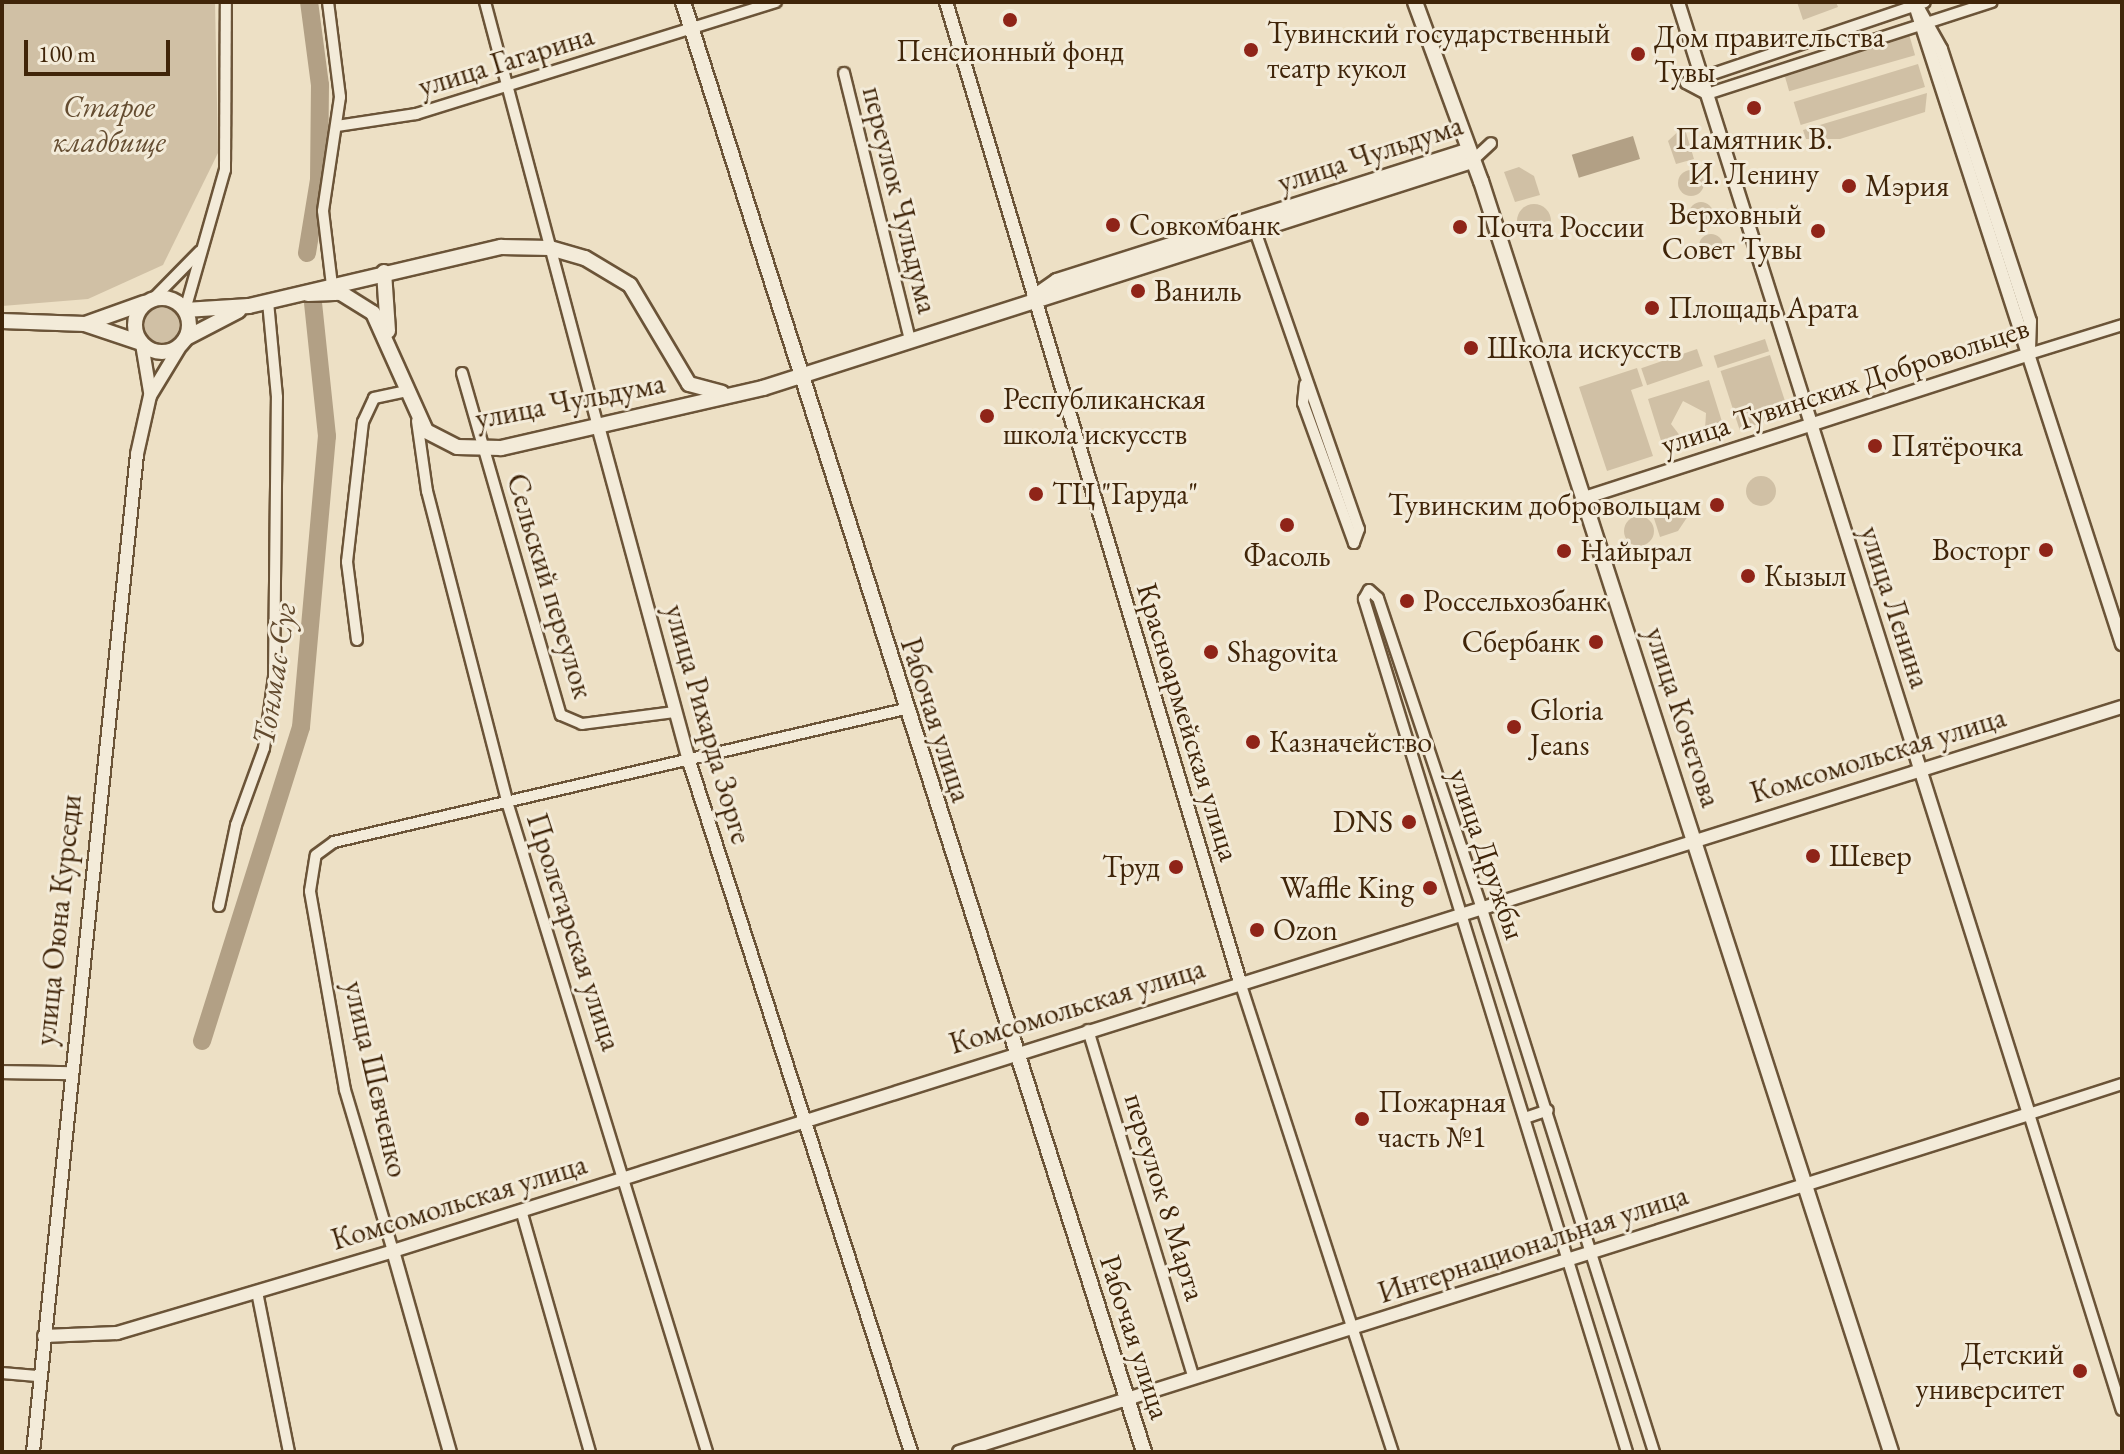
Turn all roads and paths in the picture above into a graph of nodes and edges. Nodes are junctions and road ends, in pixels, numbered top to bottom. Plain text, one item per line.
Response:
1 (226, 2) edge
2 (328, 2) edge
3 (485, 2) edge
4 (683, 2) edge
5 (776, 2) edge
6 (946, 2) edge
7 (1415, 2) edge
8 (1678, 2) edge
9 (1992, 2) edge
10 (1918, 3) edge
11 (1924, 24) junction
12 (693, 29) junction
13 (844, 73) dead end
14 (1702, 73) junction
15 (509, 87) junction
16 (1707, 94) junction
17 (337, 126) junction
18 (1469, 156) junction
19 (1253, 225) junction
20 (550, 248) junction
21 (202, 249) junction
22 (384, 272) junction
23 (332, 285) junction
24 (308, 294) junction
25 (1034, 297) junction
26 (149, 301) junction
27 (268, 302) junction
28 (249, 306) junction
29 (185, 310) junction
30 (2, 321) edge
31 (85, 324) junction
32 (2122, 325) edge
33 (910, 339) junction
34 (183, 341) junction
35 (142, 343) junction
36 (2029, 354) junction
37 (392, 355) junction
38 (462, 373) dead end
39 (801, 376) junction
40 (689, 384) junction
41 (1305, 384) junction
42 (403, 392) junction
43 (738, 394) junction
44 (150, 396) junction
45 (680, 406) junction
46 (417, 421) junction
47 (1810, 424) junction
48 (598, 426) junction
49 (484, 450) junction
50 (1584, 498) junction
51 (357, 640) dead end
52 (2122, 644) edge
53 (1405, 681) junction
54 (1392, 685) junction
55 (2122, 707) edge
56 (905, 709) junction
57 (675, 712) junction
58 (690, 764) junction
59 (1920, 770) junction
60 (508, 805) junction
61 (1695, 840) junction
62 (219, 906) dead end
63 (1481, 906) junction
64 (1459, 913) junction
65 (1240, 982) junction
66 (1088, 1030) junction
67 (1017, 1053) junction
68 (2, 1072) edge
69 (68, 1073) junction
70 (2122, 1084) edge
71 (1548, 1110) junction
72 (2029, 1114) junction
73 (1525, 1118) junction
74 (805, 1119) junction
75 (626, 1176) junction
76 (1805, 1185) junction
77 (521, 1210) junction
78 (393, 1251) junction
79 (1592, 1252) junction
80 (1568, 1259) junction
81 (257, 1292) junction
82 (1353, 1328) junction
83 (44, 1336) junction
84 (2, 1373) edge
85 (40, 1376) junction
86 (1194, 1378) junction
87 (1127, 1400) junction
88 (2122, 1410) edge
89 (33, 1452) edge
90 (289, 1452) edge
91 (450, 1452) edge
92 (590, 1452) edge
93 (707, 1452) edge
94 (911, 1452) edge
95 (959, 1452) edge
96 (1144, 1452) edge
97 (1393, 1452) edge
98 (1627, 1452) edge
99 (1654, 1452) edge
100 (1891, 1452) edge

1 - 21 street
2 - 17 street
3 - 15 street, улица Рихарда Зорге
4 - 12 main road, Рабочая улица
5 - 12 street, улица Гагарина
6 - 25 street, Красноармейская улица
7 - 18 main road, улица Кочетова
8 - 14 street, улица Ленина
9 - 11 street
10 - 11 street
10 - 14 street
11 - 16 street
11 - 36 street
12 - 15 street, улица Гагарина
12 - 39 main road, Рабочая улица
13 - 33 street, переулок Чульдума
14 - 16 street, улица Ленина
15 - 17 street, улица Гагарина
15 - 20 street, улица Рихарда Зорге
16 - 47 street, улица Ленина
17 - 23 street
18 - 19 main road, улица Чульдума
18 - 50 main road, улица Кочетова
19 - 25 main road, улица Чульдума
19 - 41 street
20 - 22 main road, улица Чульдума
20 - 40 main road, улица Чульдума
20 - 48 street, улица Рихарда Зорге
21 - 26 street
21 - 29 street
22 - 23 main road, улица Чульдума
22 - 37 main road
23 - 24 main road, улица Чульдума
24 - 27 main road, улица Чульдума
24 - 37 main road, улица Чульдума
25 - 33 main road, улица Чульдума
25 - 65 street, Красноармейская улица
26 - 29 main road
26 - 31 main road
26 - 35 main road
27 - 28 main road, улица Чульдума
27 - 62 street
28 - 29 main road, улица Чульдума
28 - 34 main road, улица Чульдума
29 - 34 main road
30 - 31 main road
31 - 35 main road
32 - 36 street, улица Тувинских Добровольцев
33 - 39 main road, улица Чульдума
34 - 35 main road
34 - 44 street, улица Оюна Курседи
35 - 44 street, улица Оюна Курседи
36 - 47 street, улица Тувинских Добровольцев
36 - 52 street
37 - 42 main road, улица Чульдума
38 - 49 street
39 - 43 main road, улица Чульдума
39 - 56 main road, Рабочая улица
40 - 43 main road, улица Чульдума
40 - 45 main road
41 - 41 street
42 - 46 main road, улица Чульдума
42 - 51 street
43 - 45 main road, улица Чульдума
44 - 69 street, улица Оюна Курседи
45 - 48 main road, улица Чульдума
46 - 49 main road, улица Чульдума
46 - 60 street, Пролетарская улица
47 - 50 street, улица Тувинских Добровольцев
47 - 59 street, улица Ленина
48 - 49 main road, улица Чульдума
48 - 57 street, улица Рихарда Зорге
49 - 57 street, Сельский переулок
50 - 61 main road, улица Кочетова
53 - 54 street
53 - 54 street, улица Дружбы
53 - 63 street, улица Дружбы
54 - 64 street, улица Дружбы
55 - 59 street, Комсомольская улица
56 - 58 street
56 - 67 main road, Рабочая улица
57 - 58 street, улица Рихарда Зорге
58 - 60 street
58 - 74 street, улица Рихарда Зорге
59 - 61 street, Комсомольская улица
59 - 72 street, улица Ленина
60 - 75 street, Пролетарская улица
60 - 78 street, улица Шевченко
61 - 63 street, Комсомольская улица
61 - 76 main road, улица Кочетова
63 - 64 street, Комсомольская улица
63 - 71 street, улица Дружбы
64 - 65 street, Комсомольская улица
64 - 73 street, улица Дружбы
65 - 66 street, Комсомольская улица
65 - 82 street, Красноармейская улица
66 - 67 street, Комсомольская улица
66 - 86 street, переулок 8 Марта
67 - 74 street, Комсомольская улица
67 - 87 main road, Рабочая улица
68 - 69 street
69 - 83 street, улица Оюна Курседи
70 - 72 street, Интернациональная улица
71 - 73 street
71 - 79 street, улица Дружбы
72 - 76 street, Интернациональная улица
72 - 88 street, улица Ленина
73 - 80 street, улица Дружбы
74 - 75 street, Комсомольская улица
74 - 94 street, улица Рихарда Зорге
75 - 77 street, Комсомольская улица
75 - 93 street, Пролетарская улица
76 - 79 street, Интернациональная улица
76 - 100 main road, улица Кочетова
77 - 78 street, Комсомольская улица
77 - 92 street
78 - 81 street, Комсомольская улица
78 - 91 street, улица Шевченко
79 - 80 street, Интернациональная улица
79 - 99 street, улица Дружбы
80 - 82 street, Интернациональная улица
80 - 98 street, улица Дружбы
81 - 83 street, Комсомольская улица
81 - 90 street
82 - 86 street, Интернациональная улица
82 - 97 street, Красноармейская улица
83 - 85 street, улица Оюна Курседи
84 - 85 street
85 - 89 street, улица Оюна Курседи
86 - 87 street, Интернациональная улица
87 - 95 street, Интернациональная улица
87 - 96 main road, Рабочая улица

